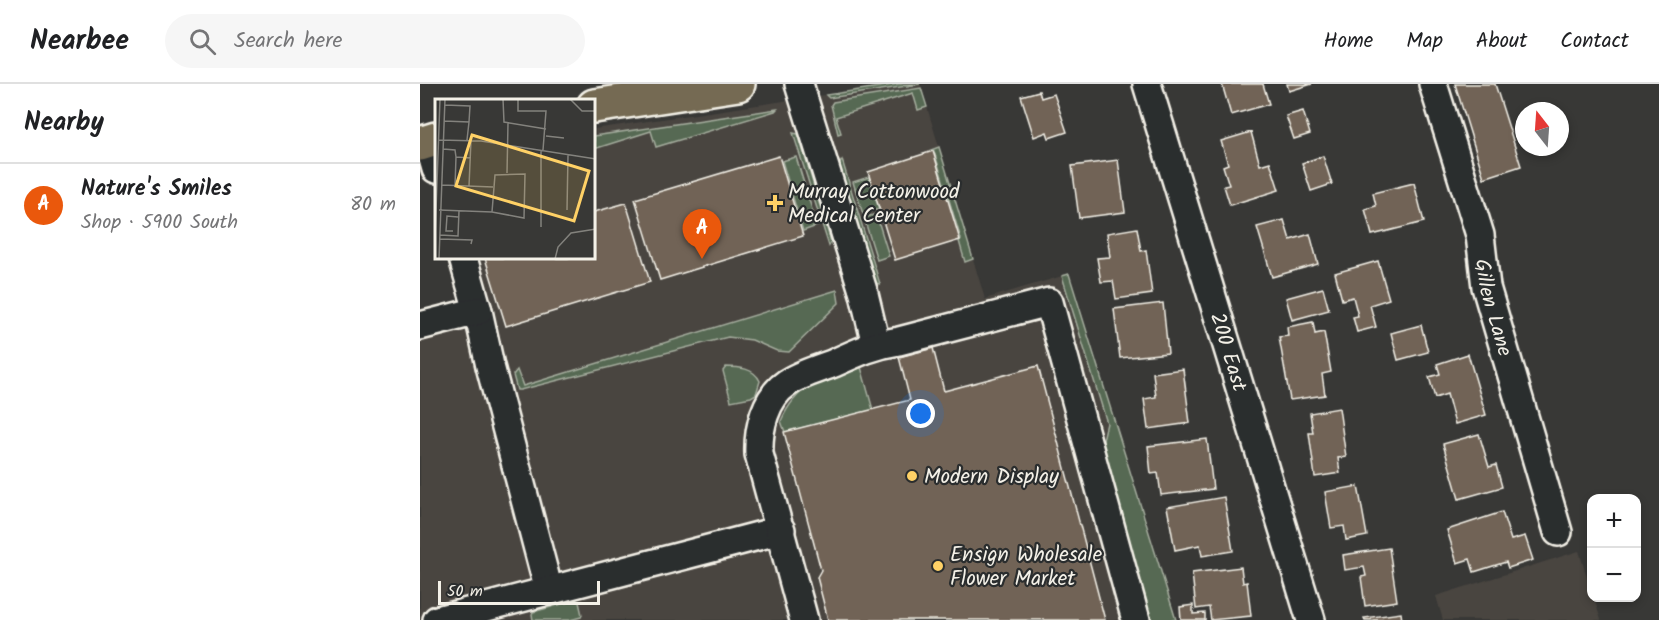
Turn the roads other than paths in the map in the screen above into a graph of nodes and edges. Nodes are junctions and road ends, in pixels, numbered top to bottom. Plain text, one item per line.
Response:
1 (738, 84) edge
2 (799, 84) edge
3 (1147, 84) edge
4 (1433, 84) edge
5 (596, 106) edge
6 (464, 260) edge
7 (478, 311) junction
8 (420, 326) edge
9 (876, 344) junction
10 (781, 530) junction
11 (1558, 532) dead end
12 (549, 591) junction
13 (437, 620) edge
14 (804, 620) edge
15 (1136, 620) edge
16 (1311, 620) edge

1 - 5 main road
2 - 9 street
3 - 16 street, 200 East
4 - 11 street, Gillen Lane
6 - 7 street
7 - 8 street
7 - 12 street
9 - 10 street
9 - 15 street
10 - 12 street
10 - 14 street
12 - 13 street

